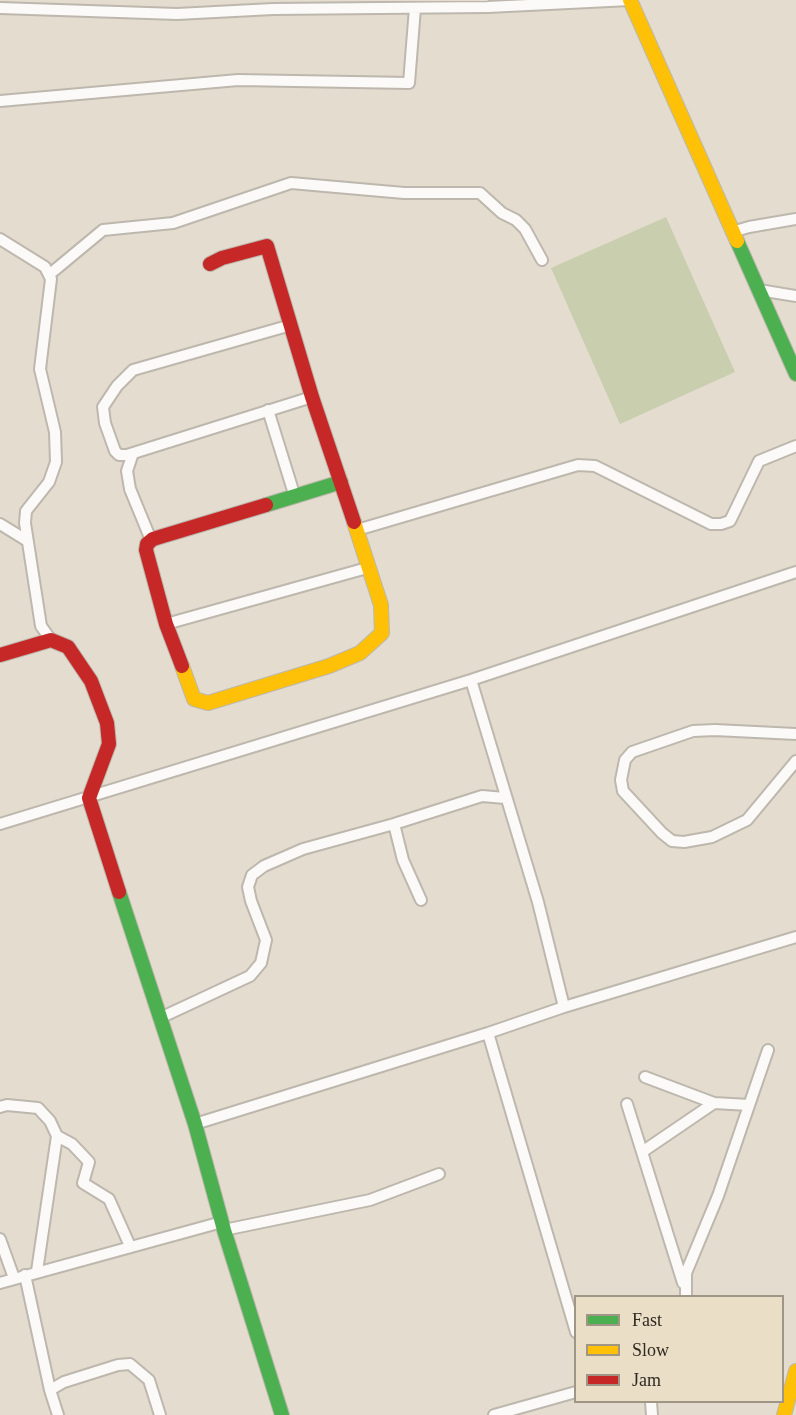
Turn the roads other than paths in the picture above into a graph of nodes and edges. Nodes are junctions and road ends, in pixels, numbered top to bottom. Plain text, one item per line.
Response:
1 (630, 0) edge
2 (0, 8) edge
3 (415, 8) junction
4 (0, 101) edge
5 (796, 219) edge
6 (732, 232) junction
7 (0, 238) edge
8 (542, 260) dead end
9 (210, 264) dead end
10 (50, 274) junction
11 (759, 290) junction
12 (796, 296) edge
13 (291, 325) junction
14 (796, 374) edge
15 (312, 397) junction
16 (268, 410) junction
17 (796, 446) edge
18 (133, 453) junction
19 (341, 482) junction
20 (295, 497) junction
21 (0, 524) edge
22 (357, 530) junction
23 (26, 540) junction
24 (151, 540) junction
25 (367, 568) junction
26 (796, 572) edge
27 (166, 624) junction
28 (51, 640) junction
29 (0, 654) edge
30 (471, 680) junction
31 (796, 734) edge
32 (796, 761) edge
33 (89, 798) junction
34 (505, 798) junction
35 (0, 824) edge
36 (394, 824) junction
37 (421, 900) dead end
38 (796, 937) edge
39 (564, 1007) junction
40 (160, 1018) junction
41 (488, 1033) junction
42 (768, 1050) dead end
43 (645, 1077) dead end
44 (714, 1103) junction
45 (627, 1104) dead end
46 (749, 1105) junction
47 (0, 1107) edge
48 (195, 1124) junction
49 (57, 1136) junction
50 (642, 1152) junction
51 (439, 1174) dead end
52 (223, 1226) junction
53 (0, 1239) edge
54 (130, 1246) junction
55 (37, 1271) junction
56 (20, 1277) junction
57 (0, 1283) edge
58 (686, 1294) edge
59 (574, 1325) edge
60 (791, 1378) edge
61 (50, 1390) junction
62 (574, 1393) edge
63 (58, 1415) edge
64 (160, 1415) edge
65 (282, 1415) edge
66 (494, 1415) edge
67 (784, 1415) edge

1 - 3 street
1 - 6 street
2 - 3 street
3 - 4 street
5 - 6 street
6 - 11 street
7 - 10 street
8 - 10 street
9 - 13 street
10 - 23 street
11 - 12 street
11 - 14 street
13 - 15 street
13 - 18 street
15 - 16 street
15 - 19 street
16 - 18 street
16 - 20 street
17 - 22 street
18 - 24 street
19 - 20 street
19 - 22 street
20 - 24 street
21 - 23 street
22 - 25 street
23 - 28 street
24 - 27 street
25 - 27 street
25 - 27 street
26 - 30 street
28 - 29 street
28 - 33 street
30 - 33 street
30 - 34 street
31 - 32 street
33 - 35 street
33 - 40 street
34 - 36 street
34 - 39 street
36 - 37 street
36 - 40 street
38 - 39 street
39 - 41 street
40 - 48 street
41 - 48 street
41 - 59 street
42 - 46 street
43 - 44 street
44 - 46 street
44 - 50 street
45 - 50 street
46 - 58 street
47 - 49 street
48 - 52 street
49 - 54 street
49 - 55 street
50 - 58 street
51 - 52 street
52 - 54 street
52 - 65 street
53 - 56 street
54 - 55 street
55 - 56 street
56 - 57 street
56 - 61 street
60 - 67 street
61 - 63 street
61 - 64 street
62 - 66 street

